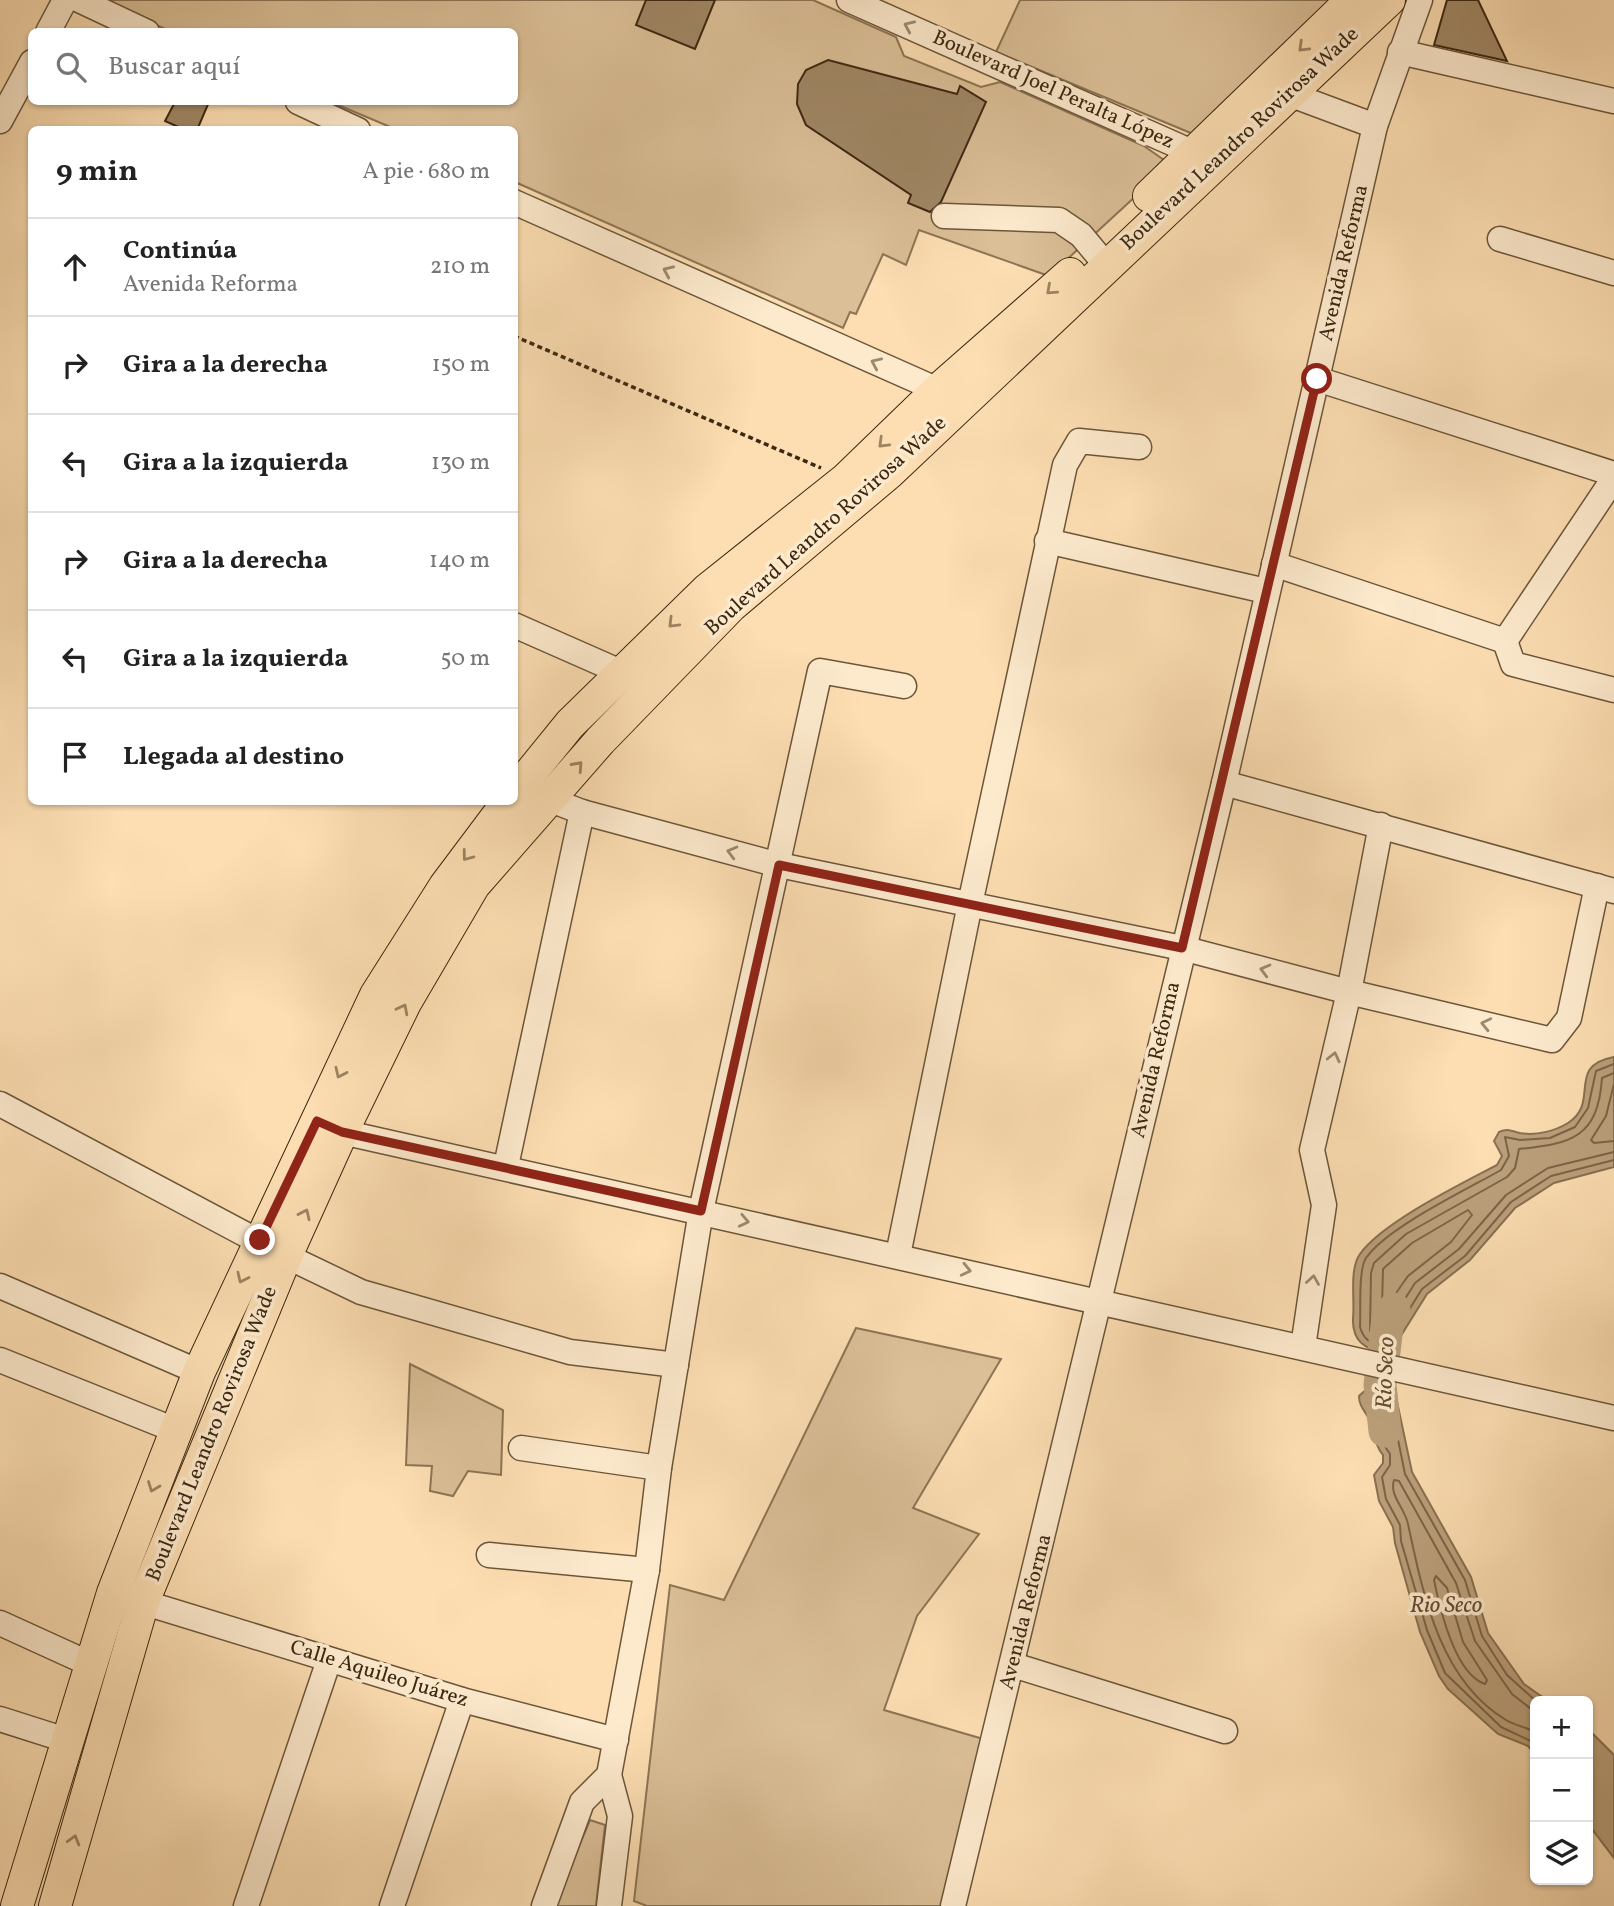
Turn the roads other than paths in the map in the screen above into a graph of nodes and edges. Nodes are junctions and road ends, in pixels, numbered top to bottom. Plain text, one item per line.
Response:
1 (65, 0) edge
2 (79, 0) edge
3 (849, 0) edge
4 (1352, 0) edge
5 (1389, 0) edge
6 (1397, 0) edge
7 (1411, 0) edge
8 (1420, 0) edge
9 (50, 28) edge
10 (138, 28) edge
11 (1400, 52) junction
12 (28, 69) edge
13 (1289, 94) junction
14 (1614, 101) edge
15 (304, 105) edge
16 (0, 121) edge
17 (349, 126) edge
18 (1375, 126) junction
19 (1206, 155) junction
20 (518, 204) edge
21 (944, 216) dead end
22 (1500, 239) dead end
23 (1100, 259) junction
24 (1614, 273) edge
25 (1317, 379) junction
26 (938, 390) junction
27 (1139, 447) dead end
28 (1614, 476) edge
29 (1047, 541) junction
30 (1274, 564) junction
31 (1266, 591) junction
32 (719, 597) junction
33 (518, 627) edge
34 (1505, 642) junction
35 (623, 673) junction
36 (904, 686) dead end
37 (1614, 690) edge
38 (1224, 783) junction
39 (524, 794) edge
40 (515, 805) edge
41 (582, 812) junction
42 (1381, 825) junction
43 (779, 865) junction
44 (1606, 888) edge
45 (970, 904) junction
46 (1182, 948) junction
47 (1349, 992) junction
48 (0, 1104) edge
49 (330, 1126) junction
50 (506, 1167) junction
51 (701, 1211) junction
52 (273, 1248) junction
53 (898, 1255) junction
54 (0, 1286) edge
55 (1101, 1301) junction
56 (1303, 1347) junction
57 (0, 1360) edge
58 (676, 1365) junction
59 (199, 1372) junction
60 (1614, 1418) edge
61 (175, 1430) junction
62 (521, 1448) dead end
63 (659, 1468) junction
64 (489, 1555) dead end
65 (648, 1570) junction
66 (113, 1593) junction
67 (143, 1602) junction
68 (0, 1623) edge
69 (329, 1660) junction
70 (90, 1664) junction
71 (1013, 1665) junction
72 (462, 1700) junction
73 (0, 1719) edge
74 (1225, 1731) dead end
75 (66, 1740) junction
76 (616, 1740) junction
77 (609, 1775) junction
78 (18, 1906) edge
79 (55, 1906) edge
80 (246, 1906) edge
81 (392, 1906) edge
82 (544, 1906) edge
83 (609, 1906) edge
84 (953, 1906) edge

1 - 9 street
2 - 10 street
19 -> 3 street, Boulevard Joel Peralta López
4 -> 19 main road, Boulevard Leandro Rovirosa Wade
5 - 13 main road, Boulevard Leandro Rovirosa Wade
6 - 7 main road
8 - 11 street, Avenida Reforma
11 - 14 street
11 - 18 street, Avenida Reforma
12 - 16 street
13 - 18 street
13 - 19 main road, Boulevard Leandro Rovirosa Wade
15 - 17 street
18 - 25 street, Avenida Reforma
19 - 23 main road, Boulevard Leandro Rovirosa Wade
26 -> 20 street
21 - 23 street
22 - 24 street
23 -> 26 main road, Boulevard Leandro Rovirosa Wade
23 - 32 main road, Boulevard Leandro Rovirosa Wade
25 - 28 street
25 - 30 street, Avenida Reforma
26 -> 32 main road, Boulevard Leandro Rovirosa Wade
27 - 29 street
28 - 34 street
29 - 31 street
29 - 45 street
30 - 31 street, Avenida Reforma
30 - 34 street
31 - 38 street, Avenida Reforma
32 -> 35 main road, Boulevard Leandro Rovirosa Wade
39 -> 32 main road, Boulevard Leandro Rovirosa Wade
33 - 35 street
34 - 37 street
35 - 39 main road, Boulevard Leandro Rovirosa Wade
36 - 43 street
38 - 42 street
38 - 46 street, Avenida Reforma
39 - 41 street
40 - 49 main road, Boulevard Leandro Rovirosa Wade
43 -> 41 street
41 - 50 street
42 - 44 street
42 - 47 street
43 - 45 street
43 - 51 street
44 -> 47 street
45 - 46 street
45 - 53 street
47 -> 46 street
46 - 55 street, Avenida Reforma
56 -> 47 street
48 - 52 street
49 - 50 street
49 - 52 main road, Boulevard Leandro Rovirosa Wade
50 - 51 street
51 -> 53 street
51 - 58 street
52 - 58 street
52 -> 59 main road, Boulevard Leandro Rovirosa Wade
52 - 67 main road, Boulevard Leandro Rovirosa Wade
53 -> 55 street
54 - 59 street
55 - 56 street
55 - 71 street, Avenida Reforma
56 - 60 street
57 - 61 street
58 - 63 street
59 - 61 main road, Boulevard Leandro Rovirosa Wade
61 -> 66 main road, Boulevard Leandro Rovirosa Wade
62 - 63 street
63 - 65 street
64 - 65 street
65 - 76 street
66 - 67 street, Calle Aquileo Juárez
66 - 70 main road, Boulevard Leandro Rovirosa Wade
67 - 69 street, Calle Aquileo Juárez
79 -> 67 main road, Boulevard Leandro Rovirosa Wade
68 - 70 street
69 - 72 street, Calle Aquileo Juárez
69 - 80 street
70 - 75 main road, Boulevard Leandro Rovirosa Wade
71 - 74 street
71 - 84 street, Avenida Reforma
72 - 76 street, Calle Aquileo Juárez
72 - 81 street
73 - 75 street
75 - 78 main road, Boulevard Leandro Rovirosa Wade
76 - 77 street
77 - 82 street
77 - 83 street

